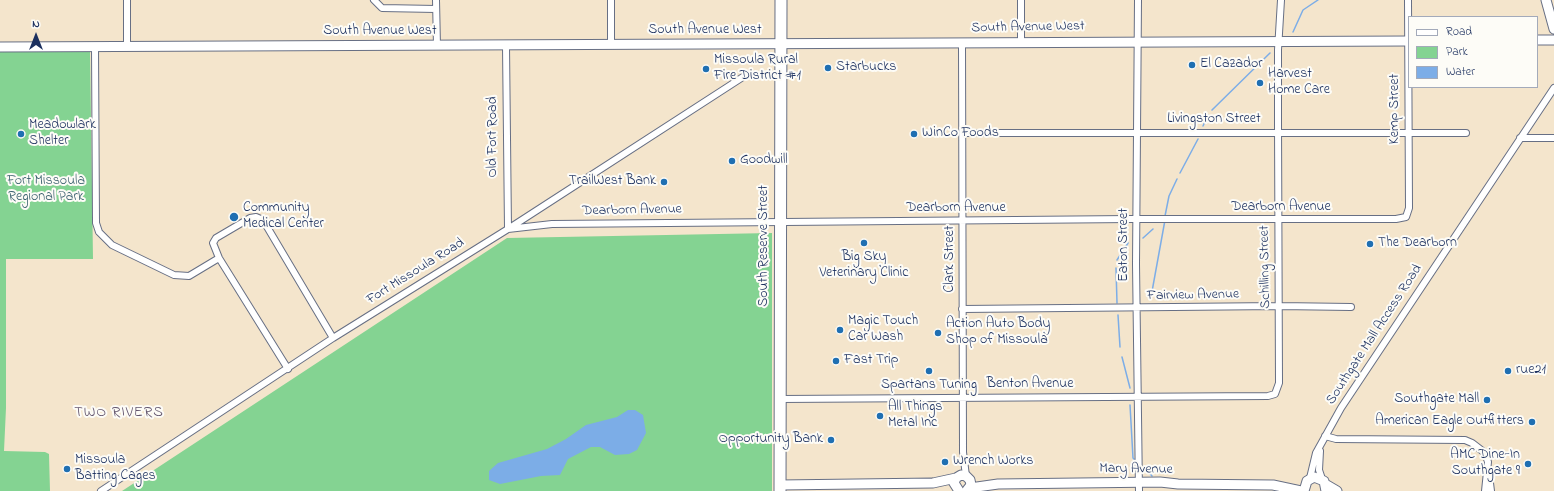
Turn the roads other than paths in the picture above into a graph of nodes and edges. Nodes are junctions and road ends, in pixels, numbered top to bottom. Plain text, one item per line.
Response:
1 (127, 0) edge
2 (374, 0) edge
3 (436, 0) edge
4 (611, 0) edge
5 (781, 0) edge
6 (1021, 0) edge
7 (1138, 0) edge
8 (1281, 0) edge
9 (1408, 0) edge
10 (1546, 0) edge
11 (436, 8) junction
12 (1408, 16) edge
13 (1554, 29) edge
14 (1538, 40) edge
15 (1554, 40) edge
16 (1137, 41) junction
17 (1021, 42) junction
18 (1279, 42) junction
19 (1408, 42) edge
20 (962, 43) junction
21 (611, 45) junction
22 (780, 45) junction
23 (437, 46) junction
24 (506, 46) junction
25 (0, 47) edge
26 (95, 47) junction
27 (127, 47) junction
28 (746, 75) dead end
29 (1408, 88) edge
30 (1554, 88) edge
31 (1278, 132) junction
32 (1408, 132) junction
33 (963, 133) junction
34 (1138, 133) junction
35 (1466, 133) dead end
36 (1520, 138) junction
37 (1554, 138) edge
38 (1406, 217) joint
39 (1137, 219) junction
40 (1278, 220) junction
41 (963, 221) junction
42 (780, 222) junction
43 (508, 229) junction
44 (219, 258) junction
45 (1279, 306) junction
46 (1351, 307) dead end
47 (1137, 308) junction
48 (962, 309) junction
49 (333, 338) junction
50 (288, 368) junction
51 (1278, 390) joint
52 (1138, 396) junction
53 (963, 397) junction
54 (780, 399) junction
55 (1325, 436) junction
56 (1488, 469) junction
57 (1308, 479) junction
58 (964, 481) edge
59 (933, 483) junction
60 (1273, 485) junction
61 (1324, 485) edge
62 (1139, 487) edge
63 (780, 488) edge
64 (958, 490) edge
65 (101, 491) edge
66 (1302, 491) edge
67 (1337, 491) edge
68 (1485, 491) edge
69 (1491, 491) edge

1 - 27 street
2 - 11 street
3 - 11 street
4 - 21 street
5 - 22 highway, South Reserve Street
6 - 17 street
7 - 16 street, Eaton Street
8 - 18 street, Schilling Street
9 - 12 street, Kemp Street
10 - 13 street
11 - 23 street
14 - 15 street
16 - 17 street, South Avenue West
16 - 18 street, South Avenue West
16 - 34 street, Eaton Street
17 - 20 street, South Avenue West
18 - 19 street, South Avenue West
18 - 31 street, Schilling Street
20 - 22 street, South Avenue West
20 - 33 street, Clark Street
21 - 22 street, South Avenue West
21 - 24 street, South Avenue West
22 - 42 highway, South Reserve Street
23 - 24 street, South Avenue West
23 - 27 street, South Avenue West
24 - 43 street, Old Fort Road
25 - 26 street, South Avenue West
26 - 27 street, South Avenue West
26 - 44 street
28 - 43 street, Fort Missoula Road
29 - 32 street, Kemp Street
30 - 36 street, Southgate Mall Access Road
31 - 32 street, Livingston Street
31 - 34 street, Livingston Street
31 - 40 street, Schilling Street
32 - 35 street, Livingston Street
32 - 38 street, Kemp Street
33 - 34 street, Livingston Street
33 - 41 street, Clark Street
34 - 39 street, Eaton Street
36 - 37 street
36 - 55 street, Southgate Mall Access Road
38 - 40 street, Dearborn Avenue
39 - 40 street, Dearborn Avenue
39 - 41 street, Dearborn Avenue
39 - 47 street, Eaton Street
40 - 45 street, Schilling Street
41 - 42 street, Dearborn Avenue
41 - 48 street, Clark Street
42 - 43 street, Dearborn Avenue
42 - 54 highway, South Reserve Street
43 - 49 street, Fort Missoula Road
44 - 49 street
44 - 50 street
45 - 46 street, Fairview Avenue
45 - 47 street, Fairview Avenue
45 - 51 street, Schilling Street
47 - 48 street, Fairview Avenue
47 - 52 street, Eaton Street
48 - 53 street, Clark Street
49 - 50 street, Fort Missoula Road
50 - 65 street, Fort Missoula Road
51 - 52 street, Benton Avenue
52 - 53 street, Benton Avenue
52 - 62 street, Eaton Street
53 - 54 street, Benton Avenue
53 - 58 street, Clark Street
54 - 63 highway, South Reserve Street
55 - 56 street
55 - 57 street, Southgate Mall Access Road
55 - 61 street, Southgate Mall Access Road
56 - 68 street
56 - 69 street
57 - 60 street, Mary Avenue
57 - 61 street, Mary Avenue
57 - 66 street
58 - 59 street
58 - 62 street, Mary Avenue
58 - 64 street
59 - 63 street
59 - 64 street
60 - 62 street, Mary Avenue
60 - 66 street, Mary Avenue
61 - 67 street

